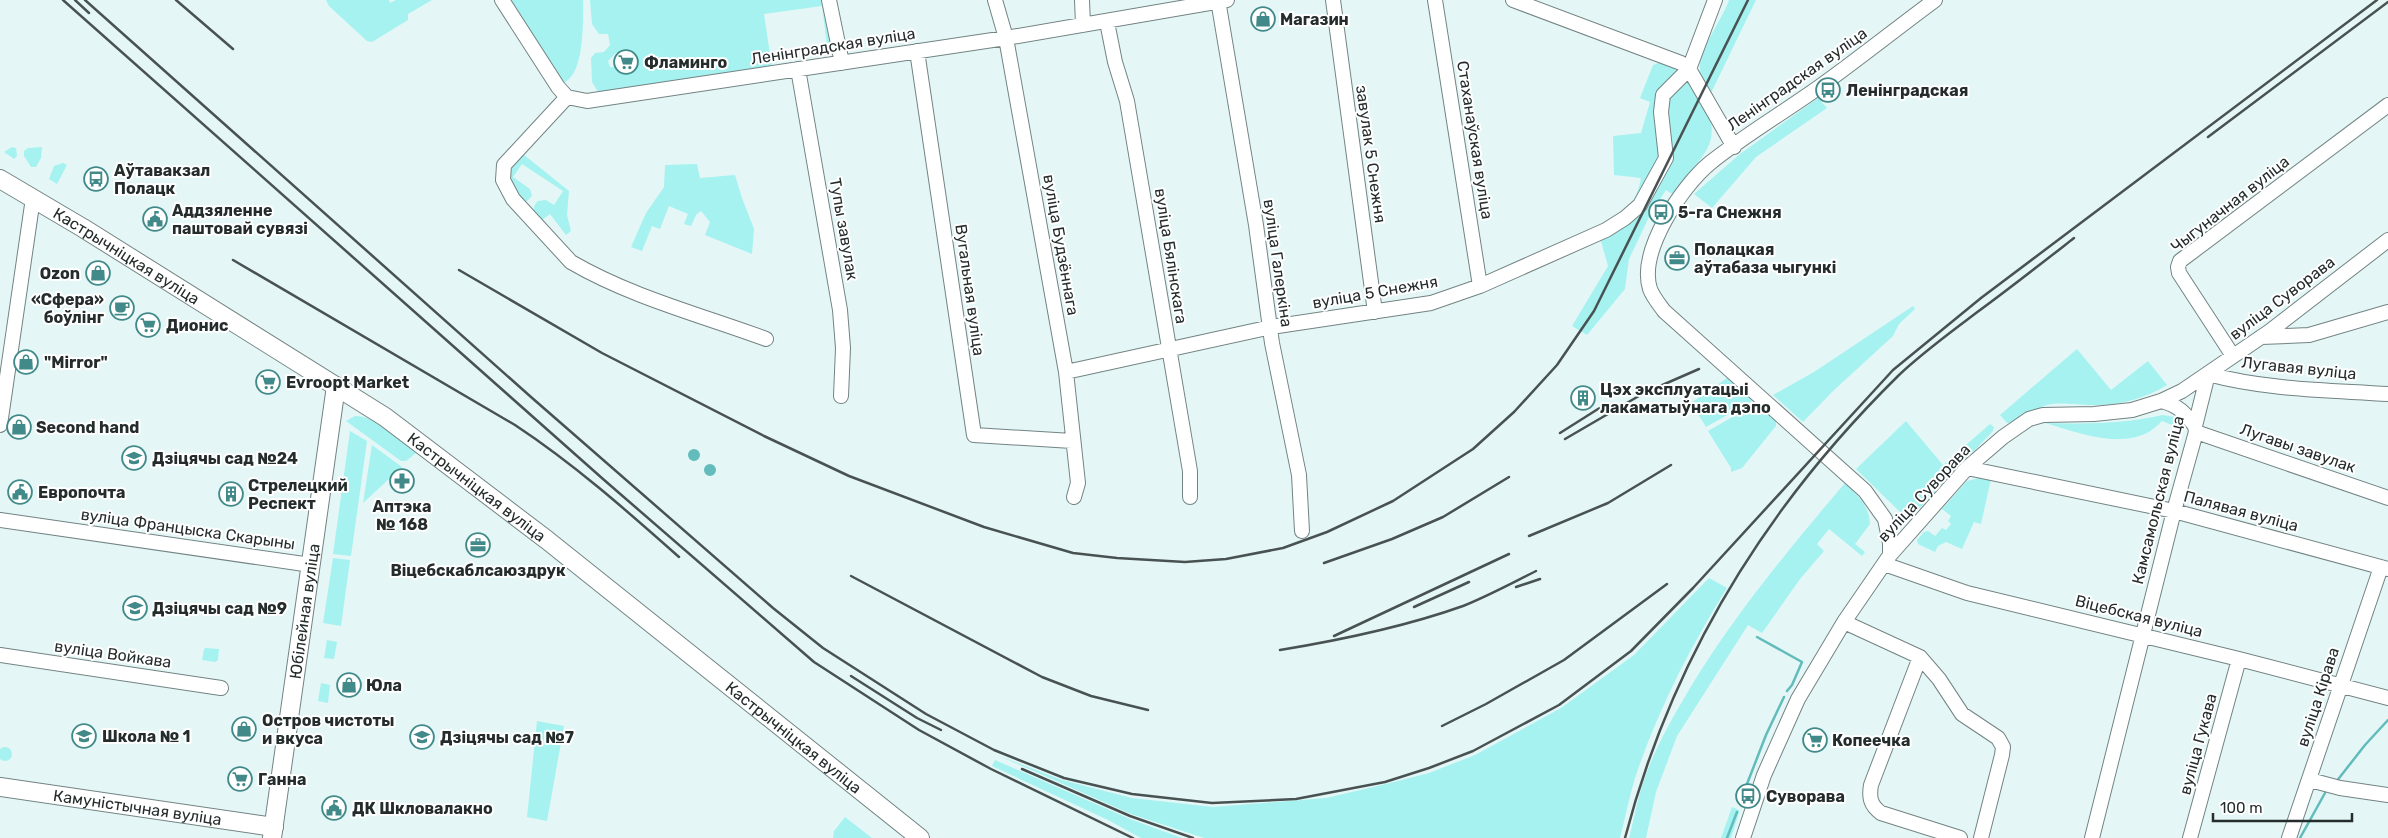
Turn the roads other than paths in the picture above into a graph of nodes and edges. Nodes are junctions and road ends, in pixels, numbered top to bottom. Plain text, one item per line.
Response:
1 (502, 0) edge
2 (829, 0) edge
3 (995, 0) edge
4 (1082, 0) edge
5 (1221, 0) edge
6 (1333, 0) edge
7 (1435, 0) edge
8 (1513, 0) edge
9 (1715, 0) edge
10 (1935, 0) edge
11 (1107, 22) junction
12 (1083, 25) junction
13 (1006, 38) junction
14 (917, 51) junction
15 (842, 63) junction
16 (1689, 69) junction
17 (798, 70) junction
18 (567, 97) junction
19 (2388, 104) edge
20 (1734, 147) junction
21 (0, 180) edge
22 (33, 198) junction
23 (2388, 240) edge
24 (1480, 286) junction
25 (1375, 312) junction
26 (2388, 312) edge
27 (1270, 327) junction
28 (2261, 337) junction
29 (766, 339) dead end
30 (1169, 349) junction
31 (2233, 356) junction
32 (1066, 372) junction
33 (2208, 374) junction
34 (336, 386) junction
35 (2388, 394) edge
36 (841, 396) dead end
37 (2161, 401) junction
38 (0, 425) edge
39 (2195, 429) junction
40 (1072, 441) junction
41 (1967, 468) junction
42 (1074, 497) dead end
43 (1190, 497) dead end
44 (2388, 498) edge
45 (2174, 511) junction
46 (0, 520) edge
47 (1302, 531) dead end
48 (1887, 559) junction
49 (311, 565) junction
50 (2385, 568) edge
51 (1844, 622) junction
52 (2142, 635) junction
53 (0, 655) edge
54 (1920, 657) junction
55 (2240, 658) junction
56 (2340, 684) junction
57 (221, 688) dead end
58 (2388, 698) edge
59 (2310, 780) junction
60 (0, 787) edge
61 (2388, 795) edge
62 (273, 832) edge
63 (920, 838) edge
64 (1742, 838) edge
65 (1960, 838) edge
66 (1981, 838) edge
67 (2092, 838) edge
68 (2190, 838) edge
69 (2289, 838) edge

1 - 18 street
2 - 15 street
3 - 13 street, вуліца Будзённага
4 - 12 street
5 - 11 street, Ленінградская вуліца
5 - 27 street, вуліца Галеркіна
6 - 25 street, завулак 5 Снежня
7 - 24 street, Стаханаўская вуліца
8 - 16 street
9 - 16 street
10 - 20 street, Ленінградская вуліца
11 - 12 street, Ленінградская вуліца
11 - 30 street, вуліца Бялінскага
12 - 13 street, Ленінградская вуліца
13 - 14 street, Ленінградская вуліца
13 - 32 street, вуліца Будзённага
14 - 15 street, Ленінградская вуліца
14 - 40 street, Вугальная вуліца
15 - 17 street, Ленінградская вуліца
16 - 20 street, Ленінградская вуліца
16 - 24 street, вуліца 5 Снежня
17 - 18 street, Ленінградская вуліца
17 - 36 street, Тупы завулак
18 - 29 street
19 - 31 street, Чыгуначная вуліца
20 - 48 street
21 - 22 main road, Кастрычніцкая вуліца
22 - 34 main road, Кастрычніцкая вуліца
22 - 38 street
23 - 28 street, вуліца Суворава
24 - 25 street, вуліца 5 Снежня
25 - 27 street, вуліца 5 Снежня
26 - 28 street
27 - 30 street, вуліца 5 Снежня
27 - 47 street, вуліца Галеркіна
28 - 31 street, вуліца Суворава
30 - 32 street, вуліца 5 Снежня
30 - 43 street, вуліца Бялінскага
31 - 33 street, вуліца Суворава
32 - 40 street, вуліца Будзённага
33 - 35 street, Лугавая вуліца
33 - 37 street, вуліца Суворава
33 - 39 street, Камсамольская вуліца
34 - 49 main road, Юбілейная вуліца
34 - 63 main road, Кастрычніцкая вуліца
37 - 39 street
37 - 41 street, вуліца Суворава
39 - 44 street, Лугавы завулак
39 - 45 street, Камсамольская вуліца
40 - 42 street, вуліца Будзённага
41 - 45 street, Палявая вуліца
41 - 48 street, вуліца Суворава
45 - 50 street, Палявая вуліца
45 - 52 street, Камсамольская вуліца
46 - 49 street, вуліца Францыска Скарыны
48 - 51 street, вуліца Суворава
48 - 52 street, Віцебская вуліца
49 - 62 main road, Юбілейная вуліца
50 - 56 street, вуліца Кірава
51 - 54 street
51 - 64 street, вуліца Суворава
52 - 55 street, Віцебская вуліца
52 - 67 street, Камсамольская вуліца
53 - 57 street, вуліца Войкава
54 - 65 street
54 - 66 street
55 - 56 street, Віцебская вуліца
55 - 68 street, вуліца Гукава
56 - 58 street, Віцебская вуліца
56 - 59 street, вуліца Кірава
59 - 61 street
59 - 69 street, вуліца Кірава
60 - 62 main road, Камуністычная вуліца

